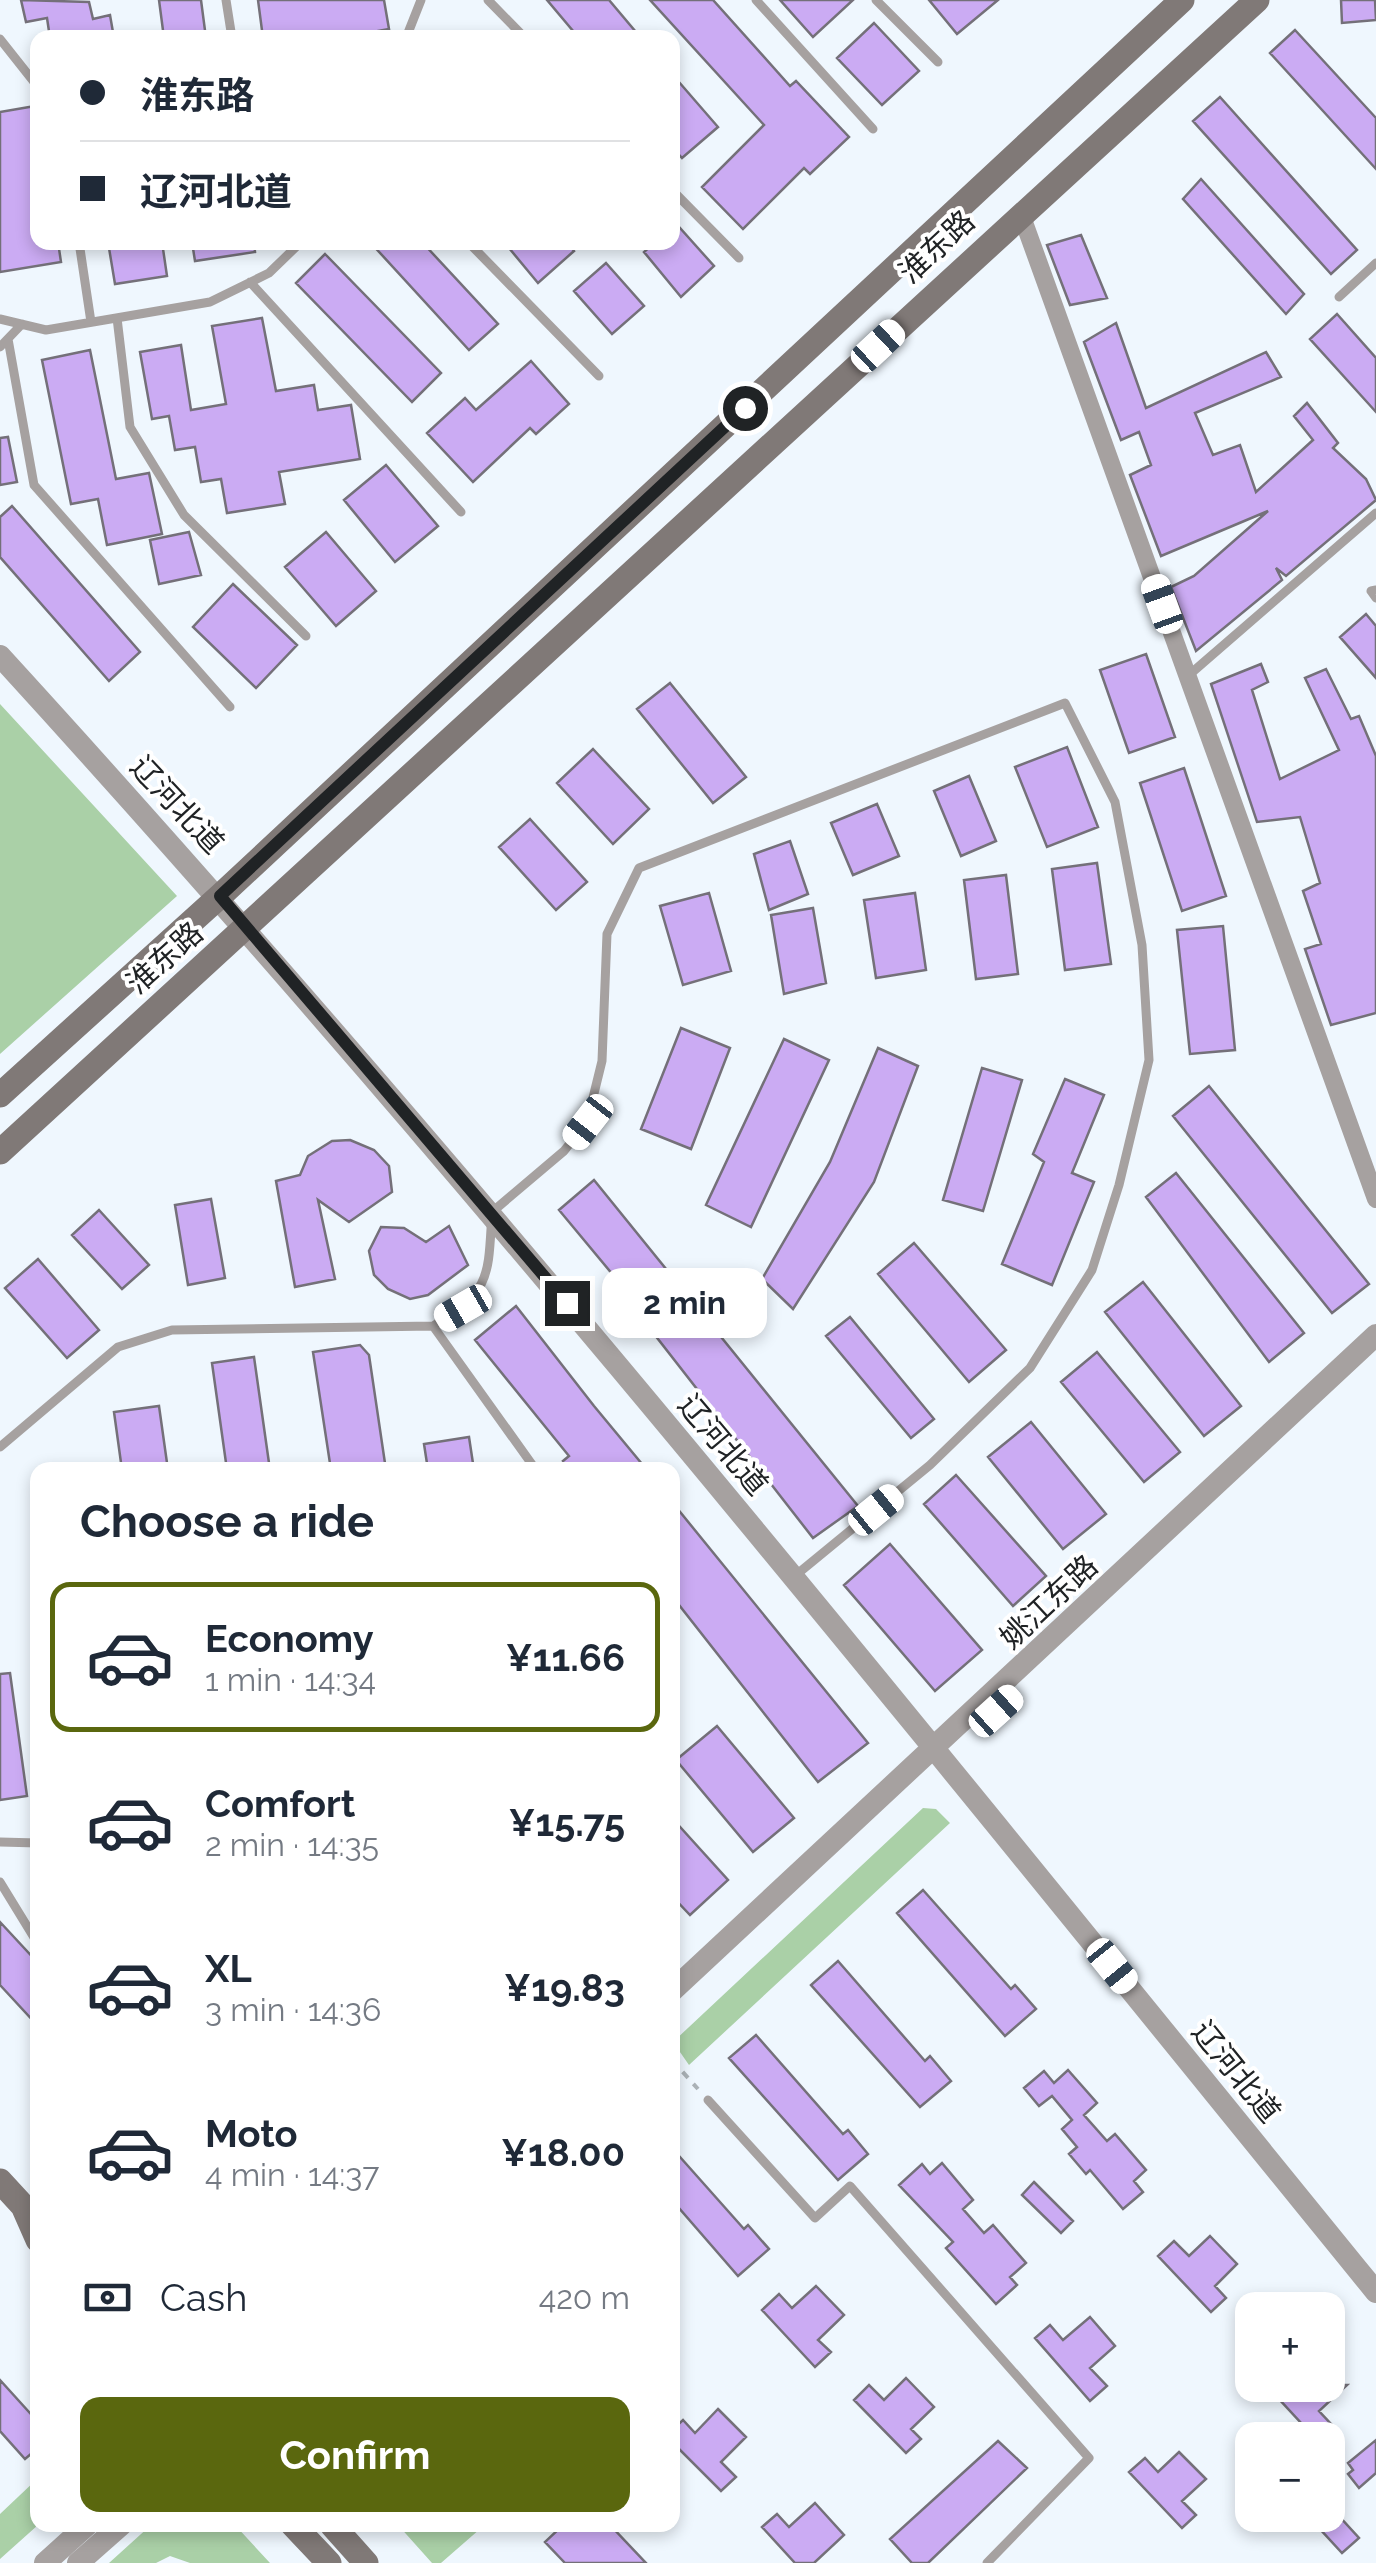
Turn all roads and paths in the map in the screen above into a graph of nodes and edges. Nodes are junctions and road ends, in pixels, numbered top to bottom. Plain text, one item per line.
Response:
1 (226, 0) edge
2 (421, 0) edge
3 (756, 0) edge
4 (876, 0) edge
5 (1182, 0) edge
6 (1257, 0) edge
7 (495, 2) edge
8 (231, 30) edge
9 (409, 30) edge
10 (518, 30) edge
11 (0, 40) edge
12 (938, 62) dead end
13 (30, 77) edge
14 (872, 129) dead end
15 (680, 198) edge
16 (1021, 214) junction
17 (80, 250) edge
18 (287, 250) edge
19 (476, 250) edge
20 (739, 258) dead end
21 (1376, 263) edge
22 (250, 282) junction
23 (1339, 298) dead end
24 (118, 318) junction
25 (0, 319) edge
26 (91, 322) junction
27 (22, 324) junction
28 (4, 343) edge
29 (598, 376) dead end
30 (461, 512) dead end
31 (1376, 514) edge
32 (1376, 590) edge
33 (1376, 598) edge
34 (306, 636) dead end
35 (0, 656) edge
36 (1188, 676) junction
37 (230, 706) dead end
38 (220, 896) junction
39 (247, 928) junction
40 (0, 1095) edge
41 (0, 1152) edge
42 (1376, 1200) edge
43 (492, 1212) junction
44 (433, 1326) junction
45 (1376, 1335) edge
46 (1376, 1355) edge
47 (0, 1447) edge
48 (530, 1462) edge
49 (794, 1577) junction
50 (938, 1754) junction
51 (0, 1842) edge
52 (30, 1843) edge
53 (0, 1882) edge
54 (30, 1931) edge
55 (680, 1984) edge
56 (680, 1998) edge
57 (680, 2069) edge
58 (708, 2100) joint
59 (0, 2181) edge
60 (30, 2210) edge
61 (1376, 2292) edge
62 (79, 2532) edge
63 (113, 2532) edge
64 (300, 2532) edge
65 (338, 2532) edge
66 (45, 2563) edge
67 (78, 2563) edge
68 (329, 2563) edge
69 (366, 2563) edge
70 (986, 2563) edge

1 - 8 lane
2 - 9 lane
3 - 14 lane
4 - 12 lane
5 - 38 main road, 淮东路
6 - 16 main road, 淮东路
7 - 10 lane
11 - 13 lane
15 - 20 lane
16 - 36 street
16 - 39 main road, 淮东路
17 - 26 lane
18 - 22 lane
19 - 29 lane
21 - 23 lane
22 - 24 lane
22 - 30 lane
24 - 26 lane
24 - 34 lane
25 - 27 lane
26 - 27 lane
27 - 28 lane
28 - 37 lane
31 - 36 lane
32 - 33 lane
35 - 38 street, 辽河北道
36 - 42 street
38 - 39 street, 辽河北道
38 - 40 main road, 淮东路
39 - 41 main road, 淮东路
39 - 43 street, 辽河北道
43 - 44 lane
43 - 49 street, 辽河北道
43 - 49 lane
44 - 47 lane
44 - 48 lane
45 - 50 street, 姚江东路
46 - 50 street, 姚江东路
49 - 50 street, 辽河北道
50 - 55 street, 姚江东路
50 - 56 street, 姚江东路
50 - 61 street, 辽河北道
51 - 52 lane
53 - 54 lane
57 - 58 path
58 - 70 lane
59 - 60 main road
62 - 66 street
63 - 67 street
64 - 68 main road
65 - 69 main road

